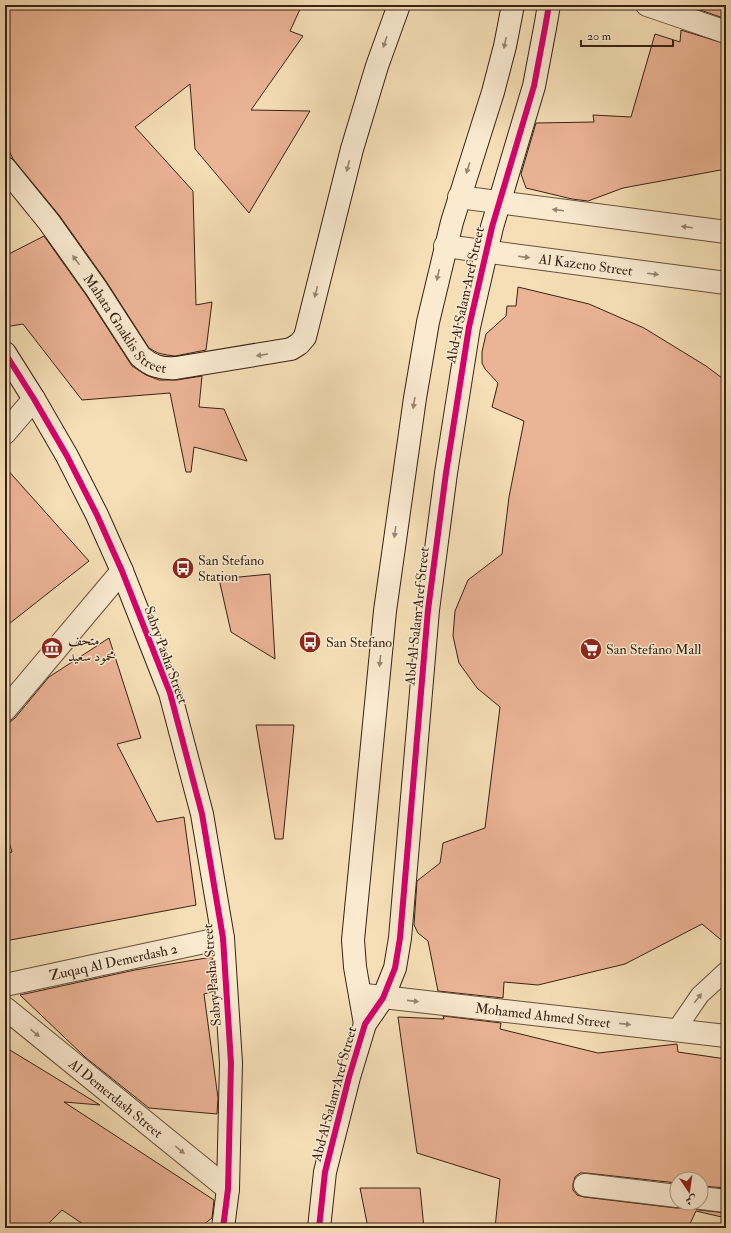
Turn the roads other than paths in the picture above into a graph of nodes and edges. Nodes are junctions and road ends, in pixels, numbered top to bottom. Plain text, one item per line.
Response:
1 (399, 5) edge
2 (513, 5) edge
3 (549, 5) edge
4 (647, 5) edge
5 (726, 32) edge
6 (5, 168) edge
7 (459, 197) junction
8 (499, 202) junction
9 (726, 232) edge
10 (445, 246) junction
11 (485, 252) junction
12 (726, 283) edge
13 (5, 353) edge
14 (34, 399) junction
15 (5, 433) edge
16 (122, 571) junction
17 (5, 710) edge
18 (223, 938) junction
19 (726, 971) edge
20 (5, 984) edge
21 (360, 995) junction
22 (383, 998) junction
23 (5, 1008) edge
24 (365, 1024) junction
25 (676, 1030) junction
26 (726, 1036) edge
27 (586, 1185) dead end
28 (228, 1189) junction
29 (669, 1195) edge
30 (709, 1199) edge
31 (726, 1201) edge
32 (223, 1228) edge
33 (319, 1228) edge

1 -> 6 street, Mahata Gnaklis Street
2 -> 7 street, Abd Al Salam Aref Street
3 - 8 street, Abd Al Salam Aref Street
4 - 5 street
7 - 8 street
7 - 10 street, Abd Al Salam Aref Street
9 -> 8 street
8 - 11 street, Abd Al Salam Aref Street
10 - 11 street, Al Kazeno Street
10 -> 21 street, Abd Al Salam Aref Street
11 -> 12 street, Al Kazeno Street
11 - 22 street, Abd Al Salam Aref Street
13 - 14 street, Sabry Pasha Street
14 - 15 street
14 - 16 street, Sabry Pasha Street
16 - 17 street
16 - 18 street, Sabry Pasha Street
18 - 20 street, Zuqaq Al Demerdash 2
18 - 28 street, Sabry Pasha Street
25 -> 19 lane
21 - 22 street, Mohamed Ahmed Street
21 - 24 street, Abd Al Salam Aref Street
22 - 24 street, Abd Al Salam Aref Street
22 -> 25 street, Mohamed Ahmed Street
23 -> 28 street, Al Demerdash Street
24 - 33 street, Abd Al Salam Aref Street
25 - 26 street, Mohamed Ahmed Street
27 - 29 street
28 - 32 street
30 - 31 street

